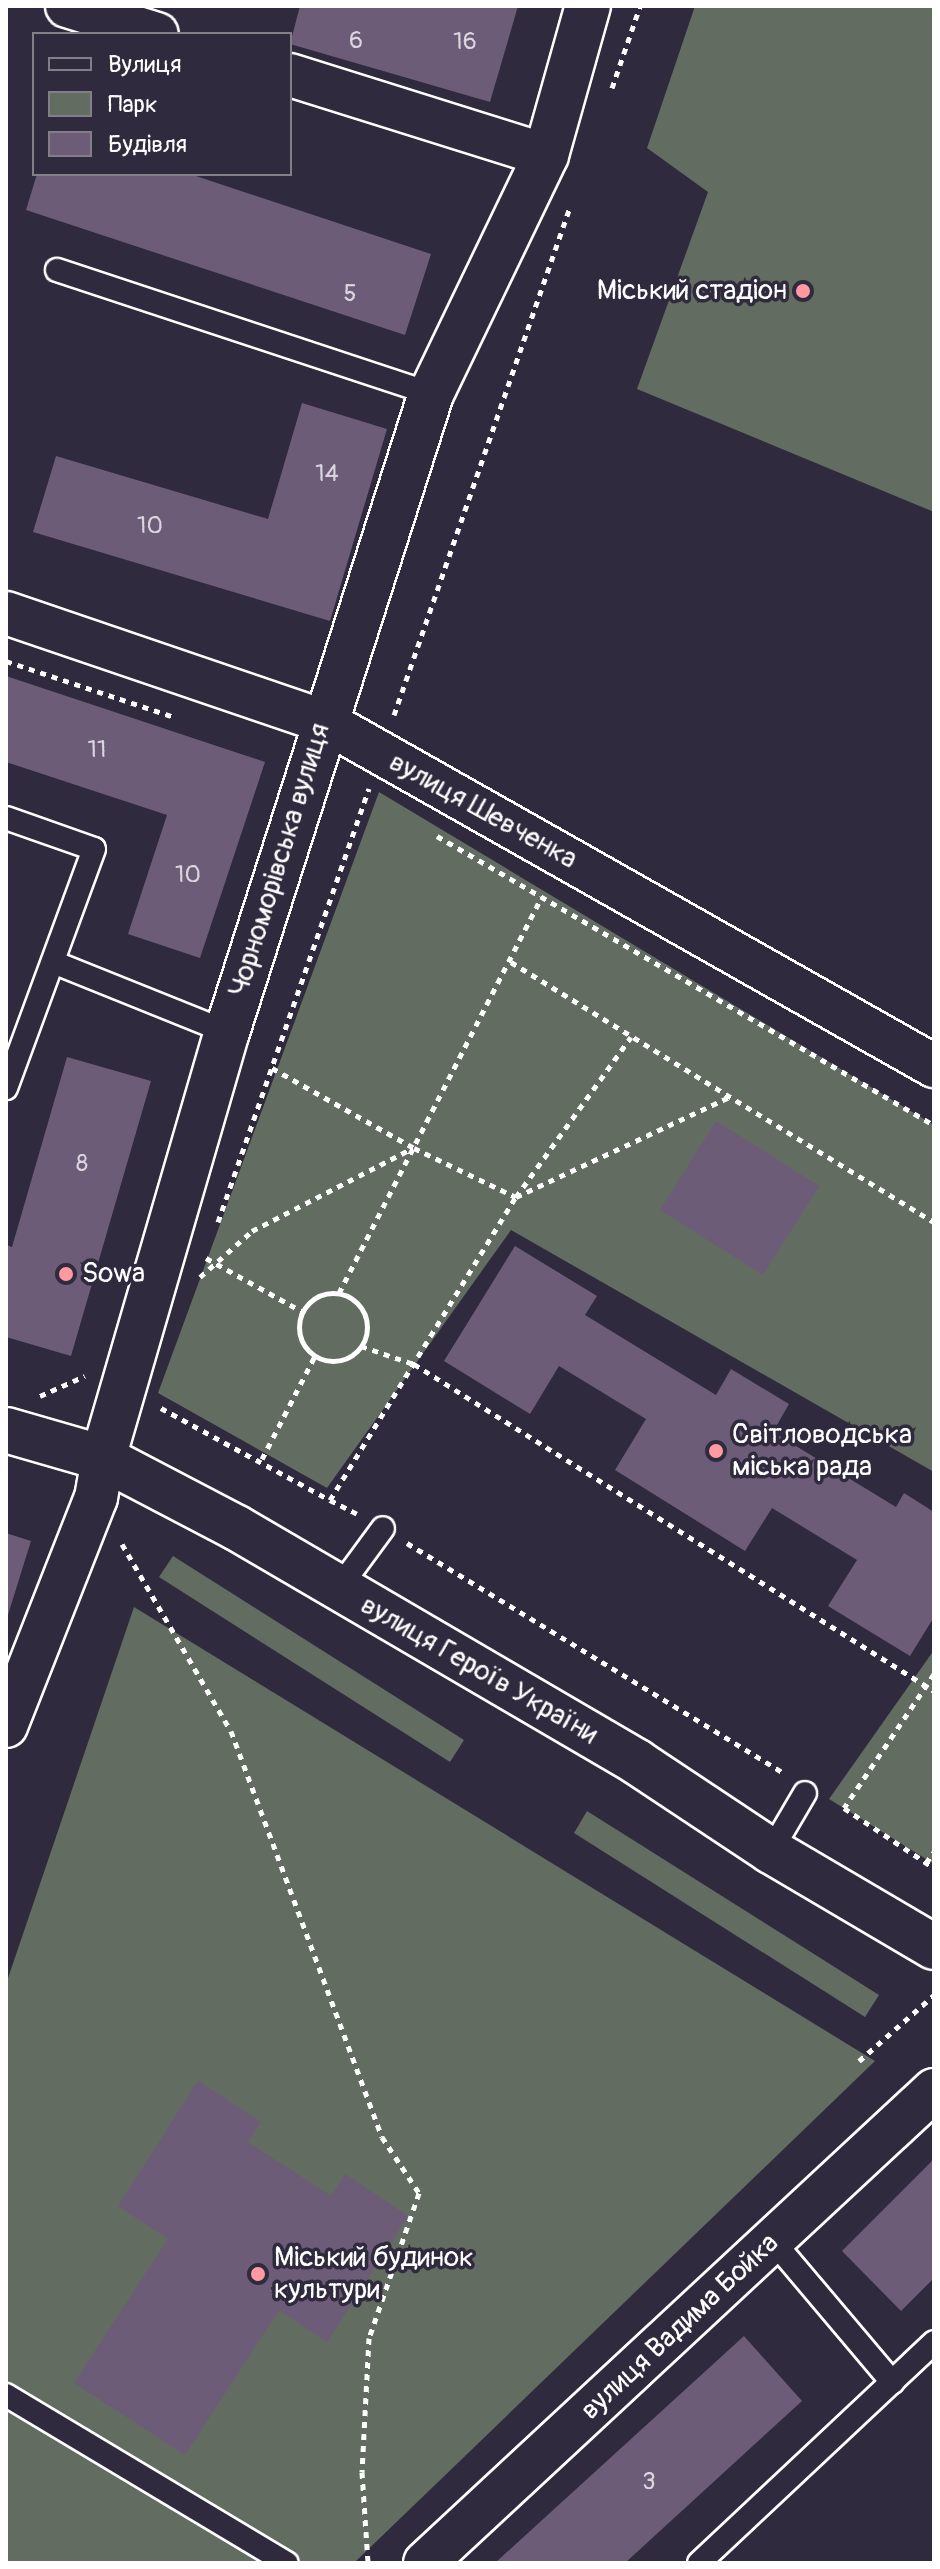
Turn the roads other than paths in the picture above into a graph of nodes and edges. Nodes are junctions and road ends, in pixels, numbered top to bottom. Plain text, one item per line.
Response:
1 (67, 6) edge
2 (588, 6) edge
3 (151, 32) edge
4 (292, 76) edge
5 (546, 155) junction
6 (57, 270) dead end
7 (431, 394) junction
8 (6, 613) edge
9 (324, 721) junction
10 (6, 818) edge
11 (53, 962) junction
12 (227, 1032) junction
13 (934, 1066) edge
14 (6, 1088) edge
15 (6, 1430) edge
16 (100, 1478) junction
17 (383, 1528) road end
18 (339, 1588) junction
19 (6, 1726) edge
20 (800, 1786) road end
21 (771, 1851) junction
22 (934, 1947) edge
23 (934, 2090) edge
24 (773, 2241) junction
25 (934, 2342) edge
26 (892, 2382) junction
27 (6, 2395) edge
28 (287, 2563) edge
29 (425, 2563) edge
30 (699, 2563) edge

1 - 3 street
2 - 5 street, Чорноморівська вулиця
4 - 5 street
5 - 7 street, Чорноморівська вулиця
6 - 7 lane
7 - 9 street, Чорноморівська вулиця
8 - 9 street, вулиця Шевченка
9 - 12 street, Чорноморівська вулиця
9 - 13 street, вулиця Шевченка
10 - 11 lane
11 - 12 lane
11 - 14 lane
12 - 16 street, Чорноморівська вулиця
15 - 16 street, вулиця Героїв України
16 - 18 street, вулиця Героїв України
16 - 19 street, Чорноморівська вулиця
17 - 18 lane
18 - 21 street, вулиця Героїв України
20 - 21 lane
21 - 22 street, вулиця Героїв України
23 - 24 street, вулиця Вадима Бойка
24 - 26 lane
24 - 29 street, вулиця Вадима Бойка
25 - 26 lane
26 - 30 lane
27 - 28 lane

